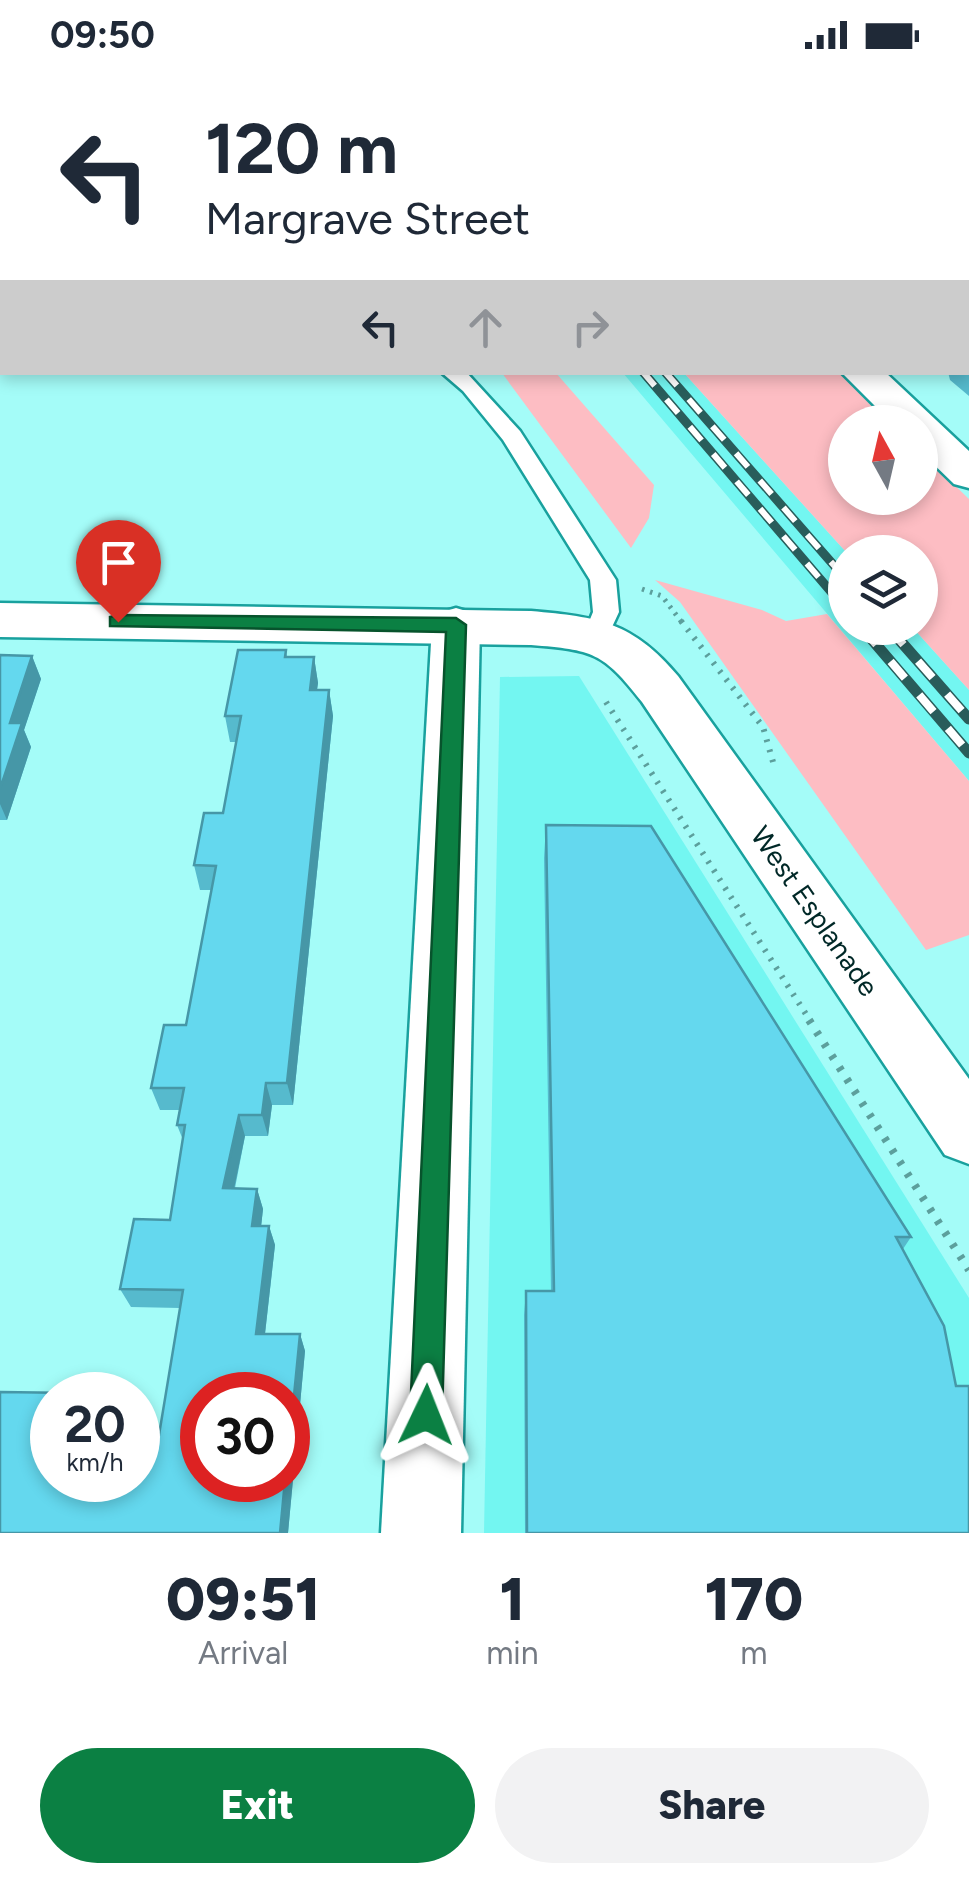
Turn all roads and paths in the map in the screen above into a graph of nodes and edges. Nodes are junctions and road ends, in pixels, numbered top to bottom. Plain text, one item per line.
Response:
1 (457, 375) edge
2 (864, 375) edge
3 (896, 405) edge
4 (938, 445) edge
5 (969, 475) edge
6 (0, 620) edge
7 (456, 625) junction
8 (597, 634) junction
9 (604, 699) dead end
10 (969, 1133) edge
11 (969, 1270) edge
12 (421, 1533) edge

1 - 8 lane
2 - 3 street
4 - 5 street
6 - 7 street
7 - 8 street
7 - 12 street
8 - 10 street, West Esplanade
9 - 11 path

